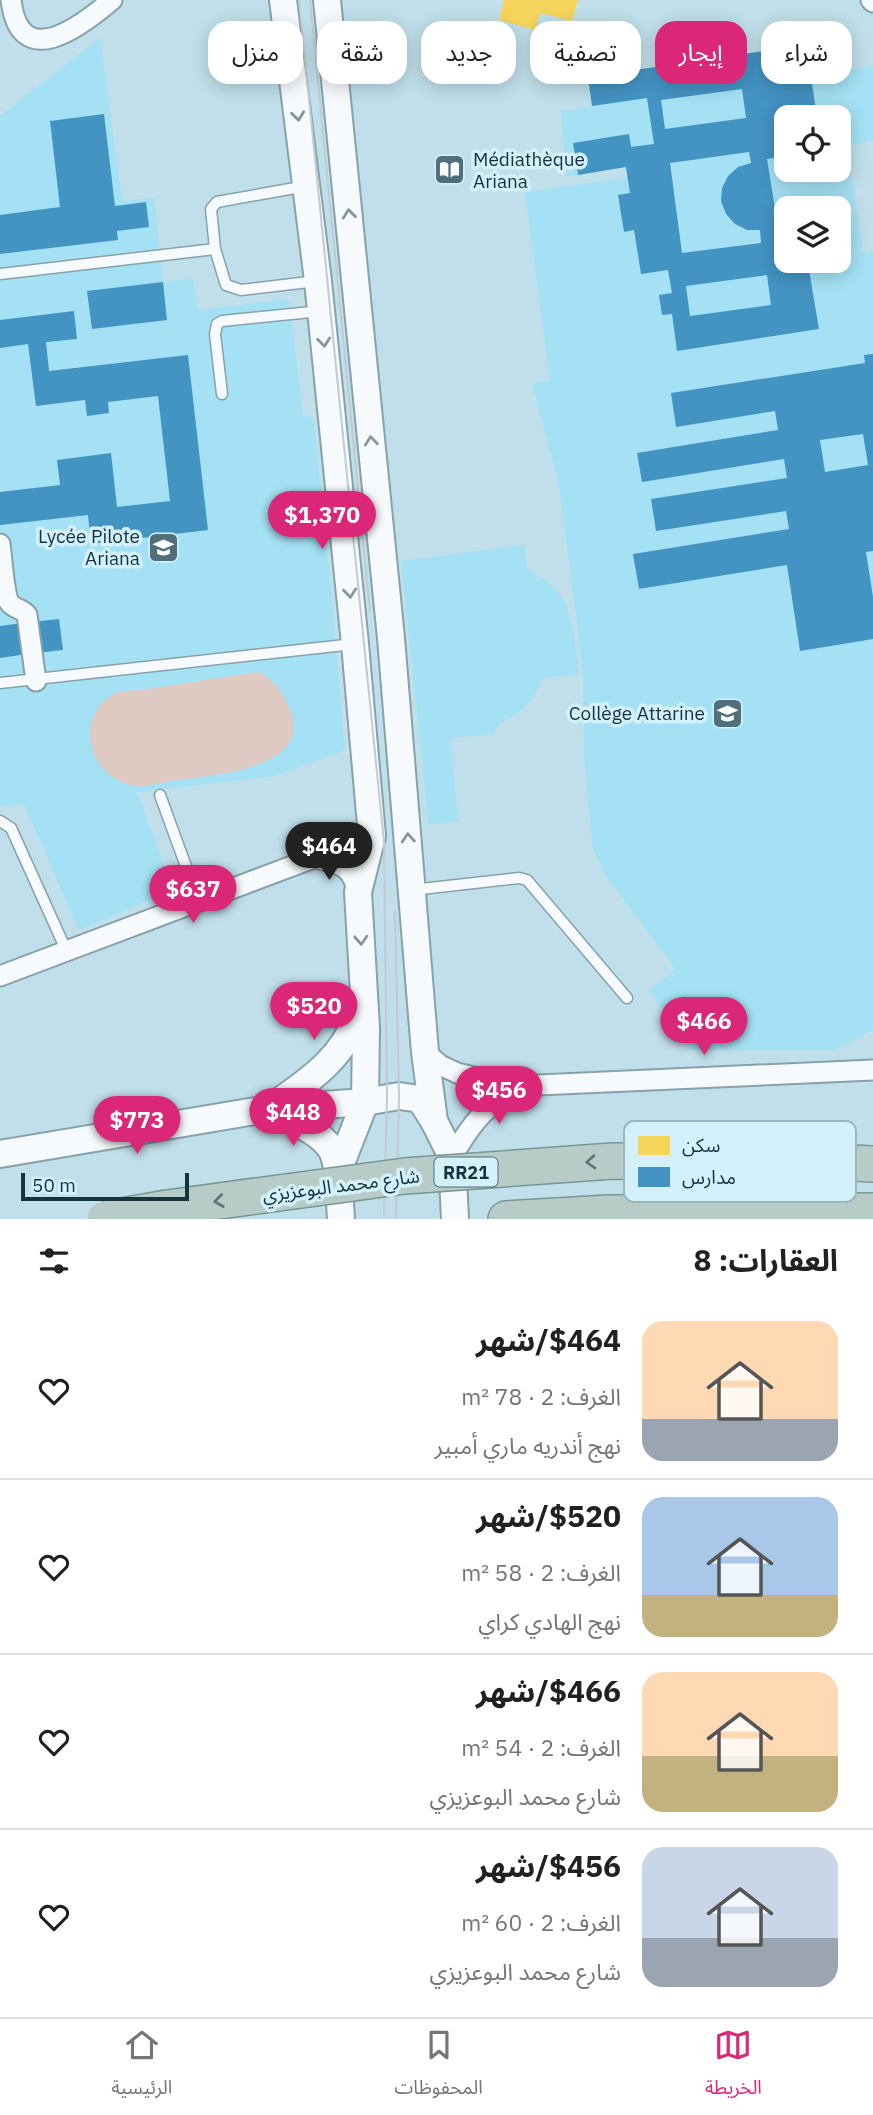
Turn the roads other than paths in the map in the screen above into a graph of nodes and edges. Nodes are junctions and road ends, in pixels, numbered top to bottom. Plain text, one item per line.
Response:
1 (11, 0) edge
2 (112, 0) edge
3 (283, 0) edge
4 (327, 0) edge
5 (306, 186) junction
6 (215, 249) junction
7 (0, 274) edge
8 (318, 281) junction
9 (321, 311) junction
10 (222, 394) dead end
11 (0, 544) edge
12 (355, 644) junction
13 (36, 681) junction
14 (0, 683) edge
15 (160, 795) dead end
16 (0, 821) edge
17 (372, 836) junction
18 (315, 858) junction
19 (412, 890) junction
20 (358, 892) junction
21 (199, 901) junction
22 (66, 952) junction
23 (363, 975) junction
24 (0, 976) edge
25 (627, 998) dead end
26 (425, 1052) junction
27 (873, 1070) edge
28 (538, 1085) junction
29 (365, 1102) junction
30 (267, 1110) junction
31 (434, 1121) junction
32 (0, 1154) edge
33 (453, 1157) junction
34 (624, 1161) edge
35 (338, 1171) junction
36 (873, 1211) edge
37 (105, 1219) edge
38 (341, 1219) edge
39 (455, 1219) edge
40 (506, 1219) edge

1 - 2 street
3 -> 5 street
19 -> 4 street
5 - 6 lane
5 - 8 street
6 - 7 lane
6 - 8 lane
8 - 9 street
9 - 10 lane
9 -> 12 street
11 - 13 street
12 - 13 lane
12 - 17 street
13 - 14 lane
15 - 21 lane
16 - 22 lane
17 - 18 street
17 - 20 street
18 - 20 street
18 - 21 street
19 - 25 lane
19 - 26 street
20 -> 23 street
21 - 22 street
22 - 24 street
23 - 29 street
23 - 30 street
26 - 28 street
26 - 31 street
27 - 28 street
28 - 33 street
29 - 30 street
29 - 31 street
29 - 35 street
30 - 32 street
30 - 35 street
31 - 33 street
33 - 39 street
34 -> 37 highway, شارع محمد البوعزيزي / RR21, bridge
35 - 38 street
36 - 40 highway

